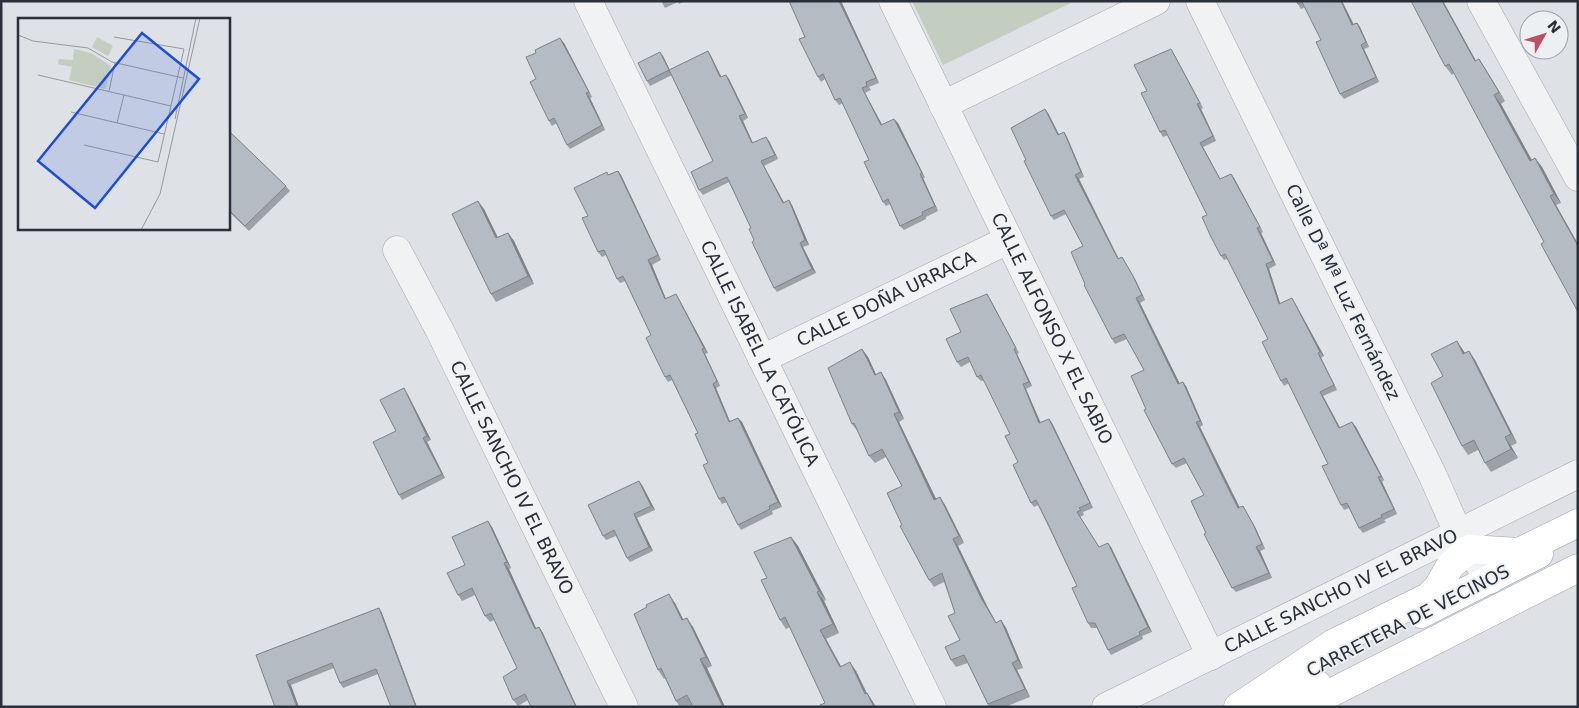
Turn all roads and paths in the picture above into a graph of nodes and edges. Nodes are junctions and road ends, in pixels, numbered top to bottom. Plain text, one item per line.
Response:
1 (588, 1) edge
2 (893, 1) edge
3 (1156, 1) edge
4 (1200, 1) edge
5 (1481, 1) edge
6 (943, 105) junction
7 (1578, 177) edge
8 (1008, 240) junction
9 (397, 250) dead end
10 (762, 359) junction
11 (1578, 474) edge
12 (1578, 523) edge
13 (1578, 534) edge
14 (1464, 542) junction
15 (1578, 557) edge
16 (1578, 568) edge
17 (1490, 580) junction
18 (1211, 656) junction
19 (624, 707) edge
20 (932, 707) edge
21 (1106, 707) edge
22 (1238, 707) edge
23 (1277, 707) edge
24 (1303, 707) edge

1 - 10 street, CALLE ISABEL LA CATÓLICA
2 - 6 street, CALLE ALFONSO X EL SABIO
3 - 6 street
4 - 14 street, Calle Dª Mª Luz Fernández
5 - 7 street
6 - 8 street, CALLE ALFONSO X EL SABIO
8 - 10 street, CALLE DOÑA URRACA
8 - 18 street, CALLE ALFONSO X EL SABIO
9 - 19 street, CALLE SANCHO IV EL BRAVO
10 - 20 street, CALLE ISABEL LA CATÓLICA
11 - 14 street, CALLE SANCHO IV EL BRAVO
12 - 14 main road
13 - 17 main road, CARRETERA DE VECINOS
14 - 17 street, Calle Dª Mª Luz Fernández
14 - 18 street, CALLE SANCHO IV EL BRAVO
14 - 22 main road
15 - 17 main road
16 - 24 main road, CARRETERA DE VECINOS
17 - 22 main road, CARRETERA DE VECINOS
17 - 23 main road
18 - 21 street, CALLE SANCHO IV EL BRAVO

